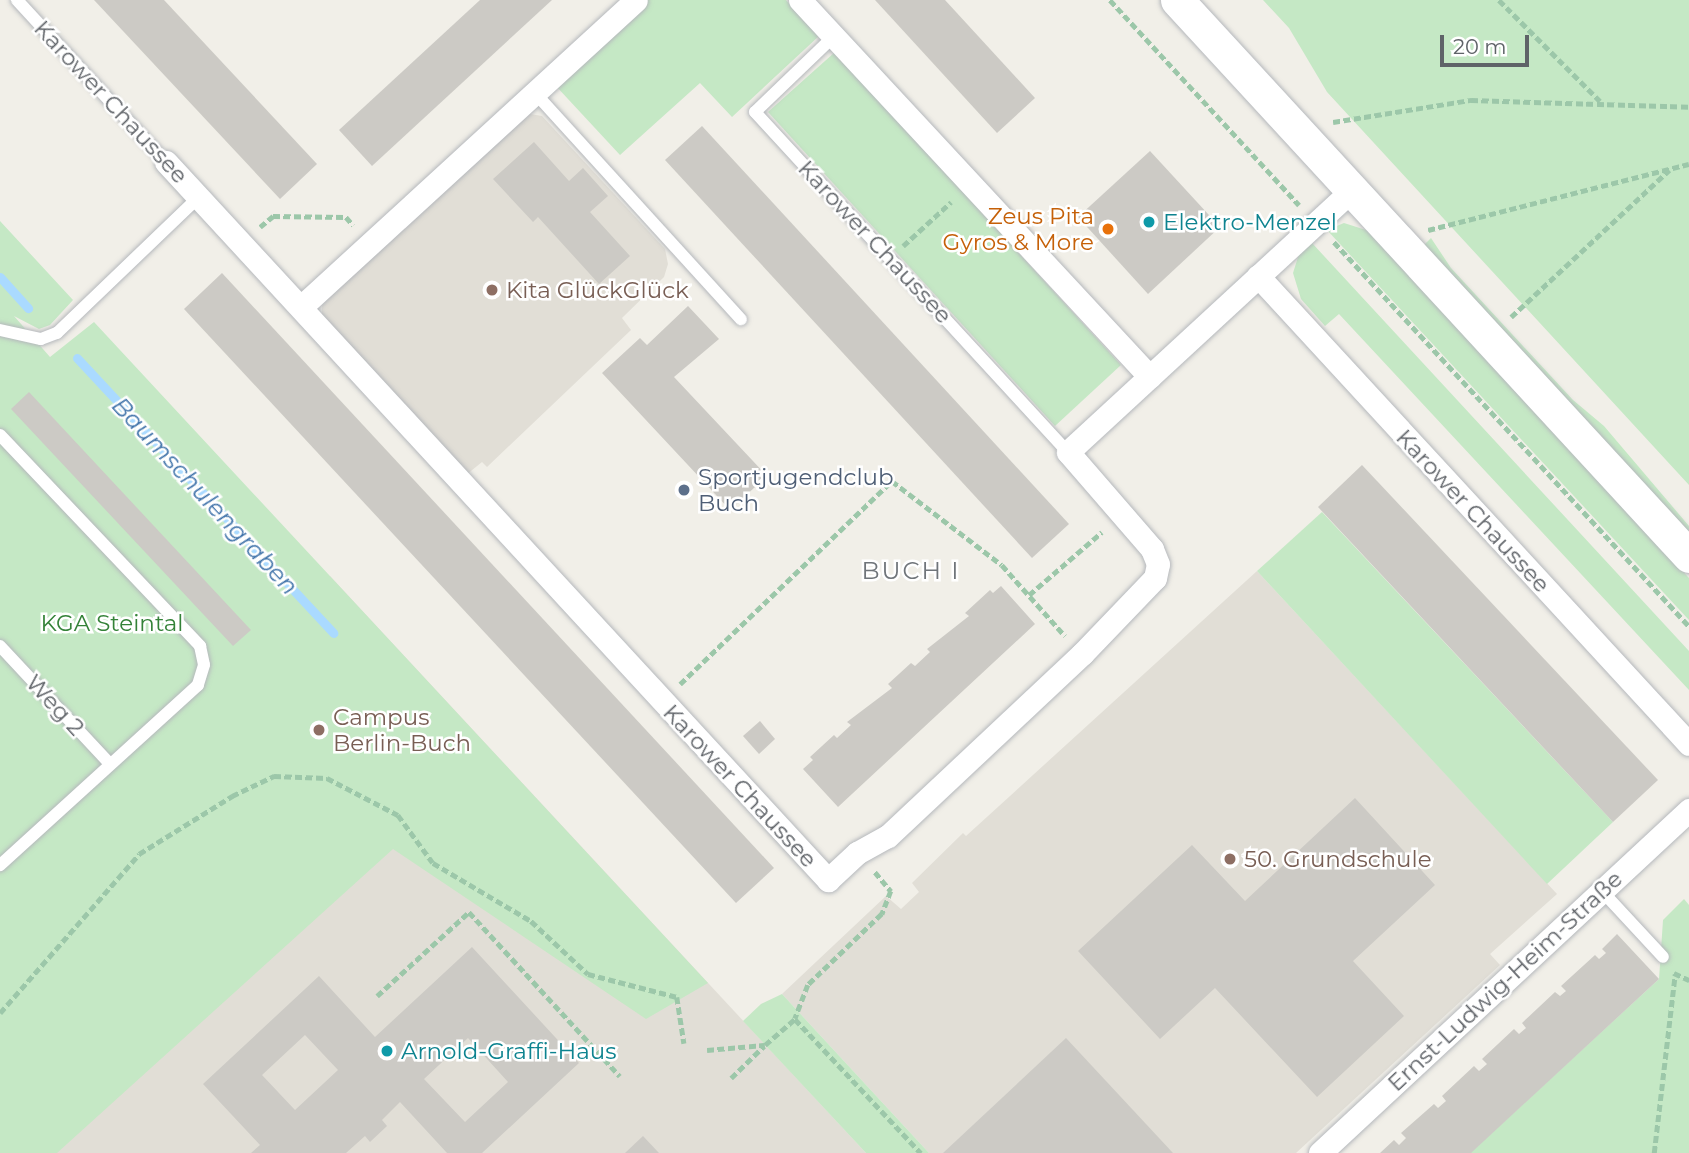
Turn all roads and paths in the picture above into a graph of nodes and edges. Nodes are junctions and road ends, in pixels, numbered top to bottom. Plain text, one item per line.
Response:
1 (636, 0) edge
2 (800, 0) edge
3 (1110, 0) edge
4 (1177, 0) edge
5 (1499, 0) edge
6 (23, 2) edge
7 (834, 37) junction
8 (535, 93) junction
9 (1601, 102) junction
10 (1689, 107) edge
11 (1333, 122) dead end
12 (166, 162) joint
13 (1689, 164) edge
14 (1670, 169) junction
15 (971, 184) junction
16 (1351, 191) junction
17 (199, 197) junction
18 (1317, 224) junction
19 (1427, 230) dead end
20 (242, 244) junction
21 (370, 244) junction
22 (890, 258) junction
23 (1258, 276) junction
24 (301, 307) junction
25 (741, 319) dead end
26 (1506, 322) dead end
27 (0, 330) edge
28 (1150, 377) junction
29 (0, 435) edge
30 (1068, 452) junction
31 (1122, 513) junction
32 (1689, 556) edge
33 (1029, 595) junction
34 (1689, 626) edge
35 (0, 646) edge
36 (1082, 654) junction
37 (661, 701) junction
38 (1689, 744) edge
39 (110, 764) junction
40 (1689, 810) edge
41 (857, 853) junction
42 (0, 865) edge
43 (1601, 890) junction
44 (1663, 957) dead end
45 (1675, 974) dead end
46 (377, 996) dead end
47 (0, 1013) edge
48 (795, 1019) junction
49 (684, 1043) dead end
50 (765, 1045) junction
51 (706, 1050) dead end
52 (620, 1076) dead end
53 (731, 1078) dead end
54 (921, 1153) edge
55 (1320, 1153) edge
56 (1654, 1153) edge

1 - 8 street
2 - 7 street
3 - 18 path
4 - 16 main road
5 - 9 path
6 - 12 lane, Karower Chaussee
7 - 15 street
7 - 22 lane, Karower Chaussee
8 - 21 street
8 - 25 lane
9 - 10 path
9 - 11 path
12 - 17 street, Karower Chaussee
13 - 14 path
14 - 19 path
14 - 26 path
15 - 22 path
15 - 28 street
16 - 18 street
16 - 32 main road
17 - 20 street, Karower Chaussee
17 - 27 lane, Karower Chaussee
18 - 23 street
18 - 34 path
20 - 21 path
20 - 24 street, Karower Chaussee
21 - 24 street
22 - 30 lane, Karower Chaussee
23 - 28 street
23 - 38 street, Karower Chaussee
24 - 37 street, Karower Chaussee
28 - 30 street
29 - 39 lane
30 - 31 street, Karower Chaussee
31 - 33 path
31 - 36 street, Karower Chaussee
33 - 36 path
33 - 37 path
35 - 39 lane, Weg 2
36 - 41 street, Karower Chaussee
37 - 41 street, Karower Chaussee
39 - 42 lane
40 - 43 street, Ernst-Ludwig-Heim-Straße
41 - 48 path
43 - 44 lane
43 - 55 street, Ernst-Ludwig-Heim-Straße
45 - 56 path
46 - 52 path
47 - 49 path
48 - 50 path
48 - 54 path
50 - 51 path
50 - 53 path

